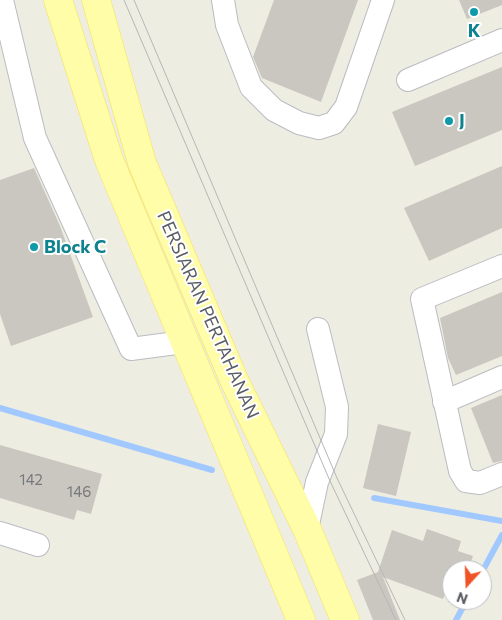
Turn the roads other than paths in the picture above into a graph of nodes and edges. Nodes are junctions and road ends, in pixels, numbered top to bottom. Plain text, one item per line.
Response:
1 (2, 0) edge
2 (58, 0) edge
3 (96, 0) edge
4 (223, 0) edge
5 (383, 0) edge
6 (502, 40) edge
7 (408, 80) dead end
8 (502, 266) edge
9 (318, 329) dead end
10 (184, 342) junction
11 (502, 378) edge
12 (444, 402) junction
13 (502, 474) edge
14 (307, 529) junction
15 (0, 533) edge
16 (38, 545) dead end
17 (302, 620) edge
18 (345, 620) edge

1 - 10 street
2 - 10 main road, PERSIARAN PERTAHANAN
3 - 14 main road, PERSIARAN PERTAHANAN
4 - 5 street
6 - 7 street
8 - 12 street
9 - 14 street
10 - 17 main road, PERSIARAN PERTAHANAN
11 - 12 street
12 - 13 street
14 - 18 main road, PERSIARAN PERTAHANAN
15 - 16 street

